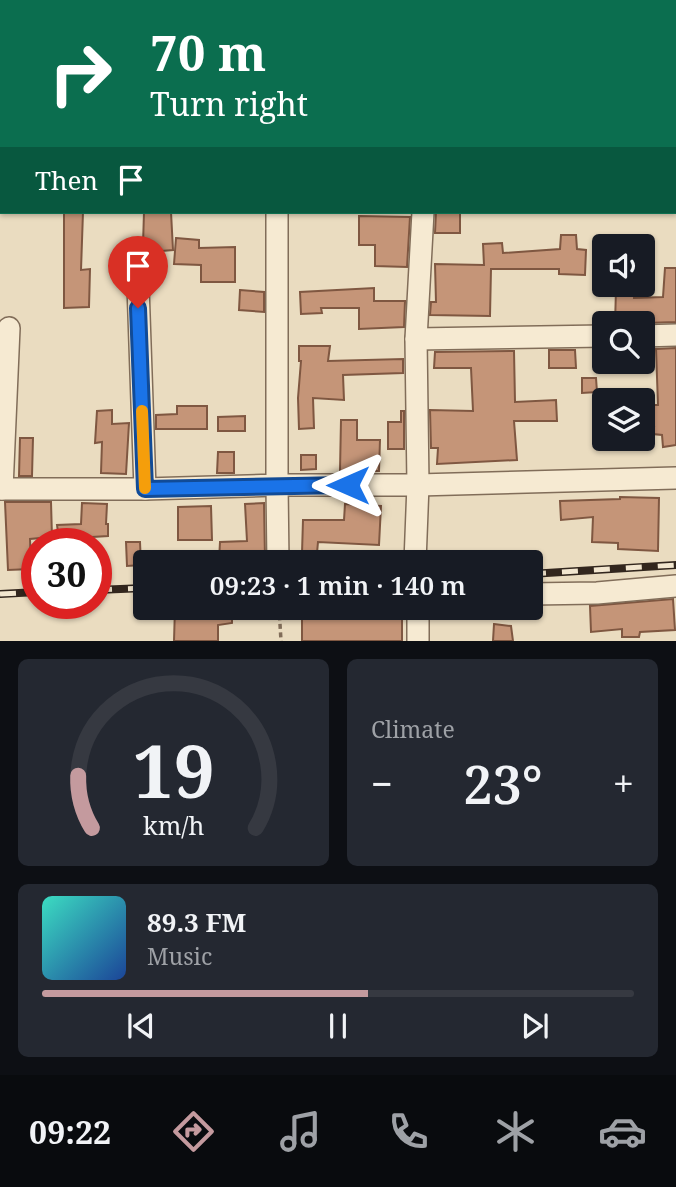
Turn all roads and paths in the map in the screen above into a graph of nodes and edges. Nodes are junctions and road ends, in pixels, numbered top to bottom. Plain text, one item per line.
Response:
1 (277, 214) edge
2 (423, 214) edge
3 (137, 257) dead end
4 (9, 328) dead end
5 (655, 335) edge
6 (676, 335) edge
7 (592, 336) edge
8 (416, 339) junction
9 (676, 478) edge
10 (277, 485) junction
11 (418, 485) junction
12 (1, 489) edge
13 (145, 489) junction
14 (278, 550) edge
15 (415, 550) edge
16 (676, 586) edge
17 (543, 594) edge
18 (280, 620) edge
19 (418, 620) edge
20 (281, 641) edge
21 (418, 641) edge

1 - 10 street
2 - 8 street
3 - 13 street
4 - 12 street
5 - 6 street
7 - 8 street
8 - 11 street
9 - 11 street
10 - 11 street
10 - 13 street
10 - 14 street
11 - 15 street
12 - 13 street
16 - 17 street
18 - 20 path
19 - 21 street

